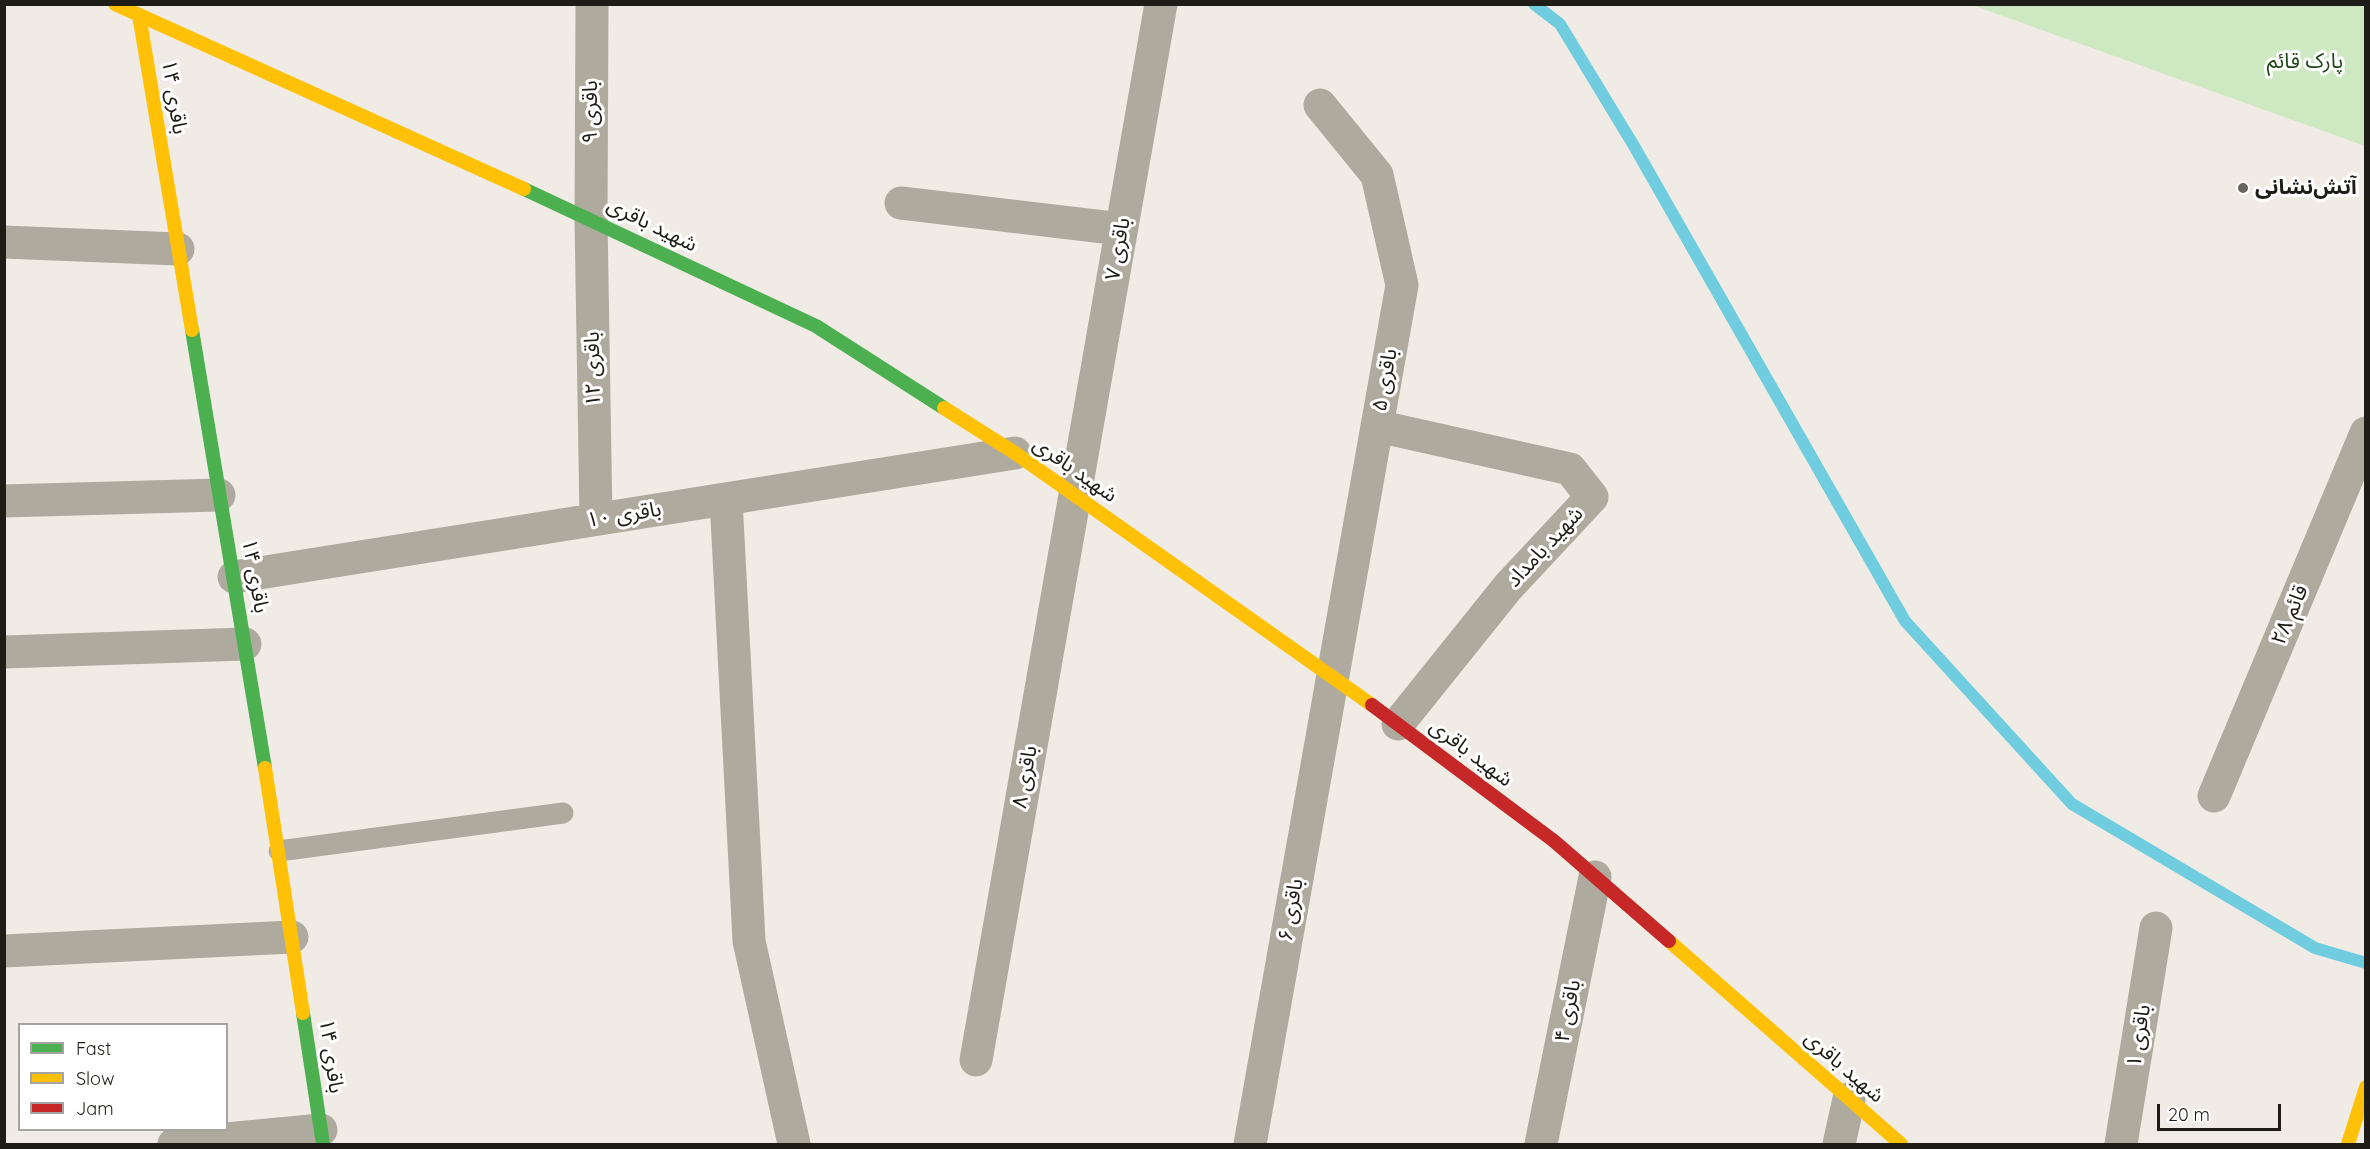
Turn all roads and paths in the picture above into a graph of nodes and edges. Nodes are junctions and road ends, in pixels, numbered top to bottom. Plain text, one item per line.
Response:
1 (115, 4) edge
2 (592, 4) edge
3 (1161, 4) edge
4 (139, 15) junction
5 (1320, 105) dead end
6 (901, 203) dead end
7 (591, 219) junction
8 (1121, 229) junction
9 (4, 242) edge
10 (178, 249) junction
11 (1377, 426) junction
12 (2366, 433) edge
13 (1015, 453) junction
14 (219, 495) junction
15 (1074, 495) junction
16 (726, 499) junction
17 (4, 501) edge
18 (596, 519) junction
19 (234, 577) junction
20 (245, 644) junction
21 (4, 652) edge
22 (1332, 675) junction
23 (1398, 724) junction
24 (2214, 796) dead end
25 (563, 813) dead end
26 (279, 851) junction
27 (1595, 877) junction
28 (2157, 928) dead end
29 (292, 937) junction
30 (4, 951) edge
31 (976, 1060) dead end
32 (2366, 1087) edge
33 (1849, 1099) junction
34 (322, 1137) edge
35 (174, 1144) edge
36 (794, 1144) edge
37 (1250, 1144) edge
38 (1542, 1144) edge
39 (1839, 1144) edge
40 (1900, 1144) edge
41 (2121, 1144) edge
42 (2348, 1144) edge

1 - 4 street, شهید باقری
2 - 7 street, باقری ۹
3 - 8 street, باقری ۷
4 - 7 street, شهید باقری
4 - 10 street, باقری ۱۴
5 - 11 street, باقری ۵
6 - 8 street
7 - 13 street, شهید باقری
7 - 18 street, باقری ۱۲
8 - 15 street, باقری ۷
9 - 10 street
10 - 14 street, باقری ۱۴
11 - 22 street, باقری ۵
11 - 23 street, شهید بامداد
12 - 24 street, قائم ۲۸
13 - 15 street, شهید باقری
13 - 16 street, باقری ۱۰
14 - 17 street
14 - 19 street, باقری ۱۴
15 - 22 street, شهید باقری
15 - 31 street, باقری ۸
16 - 18 street, باقری ۱۰
16 - 36 street
18 - 19 street, باقری ۱۰
19 - 20 street, باقری ۱۴
20 - 21 street
20 - 26 street, باقری ۱۴
22 - 23 street, شهید باقری
22 - 37 street, باقری ۶
23 - 27 street, شهید باقری
25 - 26 lane
26 - 29 street, باقری ۱۴
27 - 33 street, شهید باقری
27 - 38 street, باقری ۴
28 - 41 street, باقری ۱
29 - 30 street
29 - 34 street, باقری ۱۴
32 - 42 street
33 - 39 street
33 - 40 street, شهید باقری
34 - 35 street

